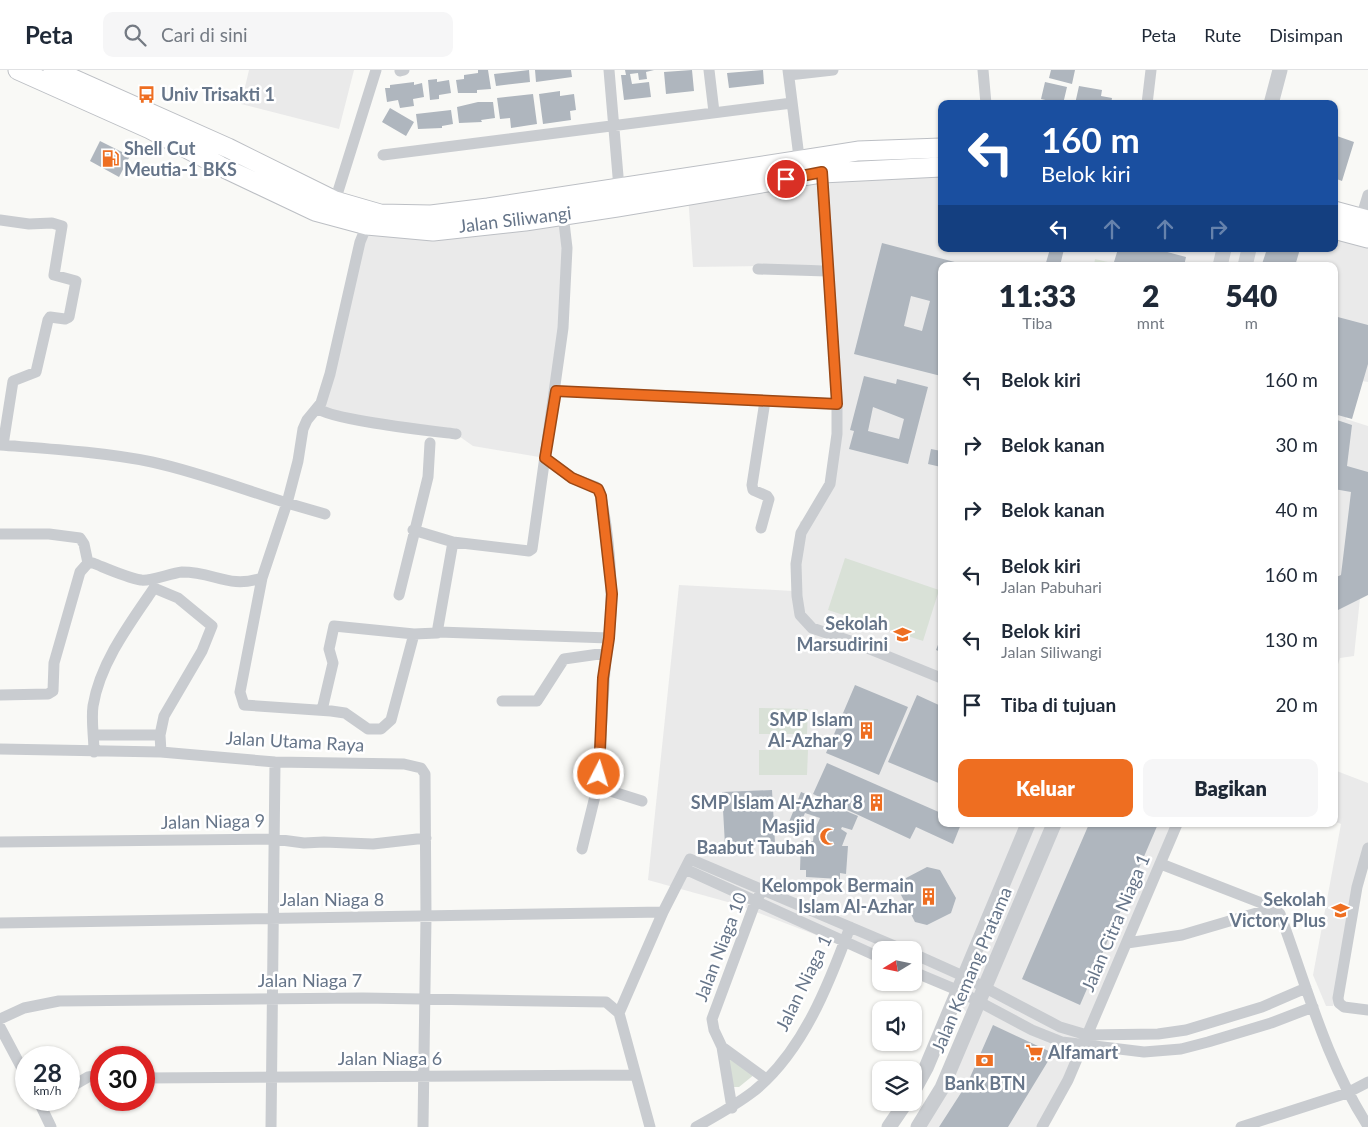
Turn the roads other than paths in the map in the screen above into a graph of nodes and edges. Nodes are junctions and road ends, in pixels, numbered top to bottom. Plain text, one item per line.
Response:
1 (18, 70) edge
2 (52, 70) edge
3 (376, 70) edge
4 (400, 70) edge
5 (404, 70) edge
6 (608, 70) edge
7 (709, 70) edge
8 (833, 70) edge
9 (983, 70) edge
10 (1151, 70) edge
11 (1280, 70) edge
12 (789, 72) edge
13 (986, 100) edge
14 (1147, 100) edge
15 (1271, 100) edge
16 (792, 103) junction
17 (114, 105) junction
18 (714, 112) junction
19 (153, 123) junction
20 (613, 124) junction
21 (938, 148) edge
22 (384, 155) dead end
23 (938, 167) edge
24 (801, 168) junction
25 (822, 172) junction
26 (619, 188) junction
27 (1368, 195) edge
28 (335, 201) junction
29 (1338, 212) edge
30 (563, 214) junction
31 (1364, 219) edge
32 (0, 220) edge
33 (367, 225) junction
34 (1338, 230) edge
35 (1368, 238) edge
36 (758, 269) dead end
37 (827, 271) junction
38 (556, 391) junction
39 (764, 402) junction
40 (837, 404) junction
41 (317, 408) junction
42 (456, 434) dead end
43 (430, 443) dead end
44 (2, 445) edge
45 (545, 458) junction
46 (287, 503) junction
47 (325, 514) dead end
48 (761, 528) dead end
49 (413, 530) junction
50 (0, 534) edge
51 (454, 542) junction
52 (88, 563) junction
53 (262, 578) junction
54 (399, 595) dead end
55 (439, 632) junction
56 (414, 634) junction
57 (609, 638) junction
58 (606, 653) junction
59 (938, 677) edge
60 (0, 695) edge
61 (502, 701) dead end
62 (322, 710) junction
63 (94, 735) junction
64 (160, 735) junction
65 (0, 749) edge
66 (94, 752) junction
67 (160, 752) junction
68 (275, 762) junction
69 (598, 784) junction
70 (642, 801) dead end
71 (1027, 827) edge
72 (1053, 827) edge
73 (1176, 827) edge
74 (426, 838) junction
75 (274, 839) junction
76 (0, 842) edge
77 (582, 848) dead end
78 (1368, 848) edge
79 (1161, 864) junction
80 (685, 869) junction
81 (1363, 888) edge
82 (763, 889) junction
83 (756, 903) junction
84 (1274, 908) junction
85 (664, 912) junction
86 (273, 917) junction
87 (426, 917) junction
88 (0, 923) edge
89 (850, 927) junction
90 (883, 941) edge
91 (844, 942) junction
92 (1127, 943) junction
93 (872, 954) edge
94 (922, 958) edge
95 (922, 975) edge
96 (963, 976) junction
97 (985, 986) junction
98 (1306, 988) junction
99 (957, 990) junction
100 (272, 998) junction
101 (426, 999) junction
102 (979, 1001) junction
103 (1313, 1007) junction
104 (1368, 1010) edge
105 (619, 1013) junction
106 (0, 1019) edge
107 (0, 1027) edge
108 (1085, 1041) junction
109 (722, 1047) junction
110 (15, 1055) edge
111 (922, 1075) edge
112 (270, 1076) junction
113 (424, 1076) junction
114 (635, 1076) junction
115 (155, 1078) edge
116 (766, 1079) junction
117 (1368, 1082) edge
118 (1347, 1093) junction
119 (732, 1108) junction
120 (46, 1111) edge
121 (900, 1111) edge
122 (1261, 1124) edge
123 (1368, 1126) edge
124 (51, 1127) edge
125 (271, 1127) edge
126 (422, 1127) edge
127 (650, 1127) edge
128 (696, 1127) edge
129 (889, 1127) edge
130 (918, 1127) edge
131 (1042, 1127) edge
132 (1241, 1127) edge

1 - 17 main road
2 - 17 main road
3 - 28 street
4 - 5 street
6 - 20 street
7 - 18 street
8 - 12 street
9 - 13 street
10 - 14 street
11 - 15 street
12 - 16 street
16 - 18 street
16 - 24 street
17 - 19 main road, Jalan Siliwangi
18 - 20 street
19 - 28 main road, Jalan Siliwangi
19 - 33 main road, Jalan Siliwangi
20 - 22 street
20 - 26 street
21 - 24 main road, Jalan Siliwangi
23 - 25 main road, Jalan Siliwangi
24 - 25 main road, Jalan Siliwangi
24 - 26 main road, Jalan Siliwangi
24 - 30 main road, Jalan Siliwangi
25 - 37 street
26 - 28 main road, Jalan Siliwangi
27 - 31 street
29 - 31 main road
30 - 33 main road, Jalan Siliwangi
30 - 38 street
32 - 44 street
33 - 41 street
34 - 35 main road
36 - 37 street
37 - 40 street
38 - 39 street
38 - 45 street
39 - 40 street
39 - 48 street
40 - 59 street
41 - 42 street
41 - 46 street
43 - 49 street
44 - 46 street
45 - 51 street
45 - 57 street
46 - 47 street
46 - 53 street
49 - 51 street
49 - 54 street
50 - 52 street
51 - 55 street
52 - 53 street
52 - 60 street
53 - 62 street
55 - 56 street
55 - 57 street
56 - 62 street
56 - 62 street
57 - 58 street
58 - 61 street
58 - 69 street
63 - 64 street
63 - 64 street
63 - 66 street
64 - 67 street
65 - 66 street, Jalan Utama Raya
66 - 67 street, Jalan Utama Raya
67 - 68 street, Jalan Utama Raya
68 - 74 street, Jalan Utama Raya
68 - 75 street
69 - 70 street
69 - 77 street
71 - 96 street, Jalan Kemang Pratama
72 - 97 street, Jalan Kemang Pratama
73 - 79 street, Jalan Citra Niaga 1
74 - 75 street, Jalan Niaga 9
74 - 87 street
75 - 76 street, Jalan Niaga 9
75 - 86 street
78 - 81 street
79 - 84 street
79 - 92 street, Jalan Citra Niaga 1
80 - 82 street
80 - 83 street
80 - 85 street
81 - 104 street
82 - 83 street, Jalan Niaga 10
82 - 89 street
83 - 91 street
83 - 109 street, Jalan Niaga 10
84 - 92 street
84 - 98 street
85 - 87 street, Jalan Niaga 8
85 - 105 street
86 - 87 street, Jalan Niaga 8
86 - 88 street, Jalan Niaga 8
86 - 100 street
87 - 101 street
89 - 90 street
89 - 91 street, Jalan Niaga 1
91 - 93 street
91 - 116 street, Jalan Niaga 1
92 - 108 street, Jalan Citra Niaga 1
94 - 96 street
95 - 99 street
96 - 97 street
96 - 99 street, Jalan Kemang Pratama
97 - 102 street, Jalan Kemang Pratama
97 - 108 street
98 - 103 street
98 - 108 street
99 - 102 street
99 - 111 street, Jalan Kemang Pratama
100 - 101 street, Jalan Niaga 7
100 - 106 street, Jalan Niaga 7
100 - 112 street
101 - 105 street, Jalan Niaga 7
101 - 113 street
102 - 108 street
102 - 130 street, Jalan Kemang Pratama
103 - 108 street
103 - 118 street
105 - 114 street
107 - 110 street
108 - 131 street, Jalan Citra Niaga 1
109 - 116 street
109 - 119 street, Jalan Niaga 10
112 - 113 street, Jalan Niaga 6
112 - 115 street, Jalan Niaga 6
112 - 125 street
113 - 114 street, Jalan Niaga 6
113 - 126 street
114 - 127 street
116 - 119 street, Jalan Niaga 1
117 - 118 street
118 - 122 street
118 - 123 street
119 - 128 street, Jalan Niaga 1
120 - 124 street
121 - 129 street
122 - 132 street

